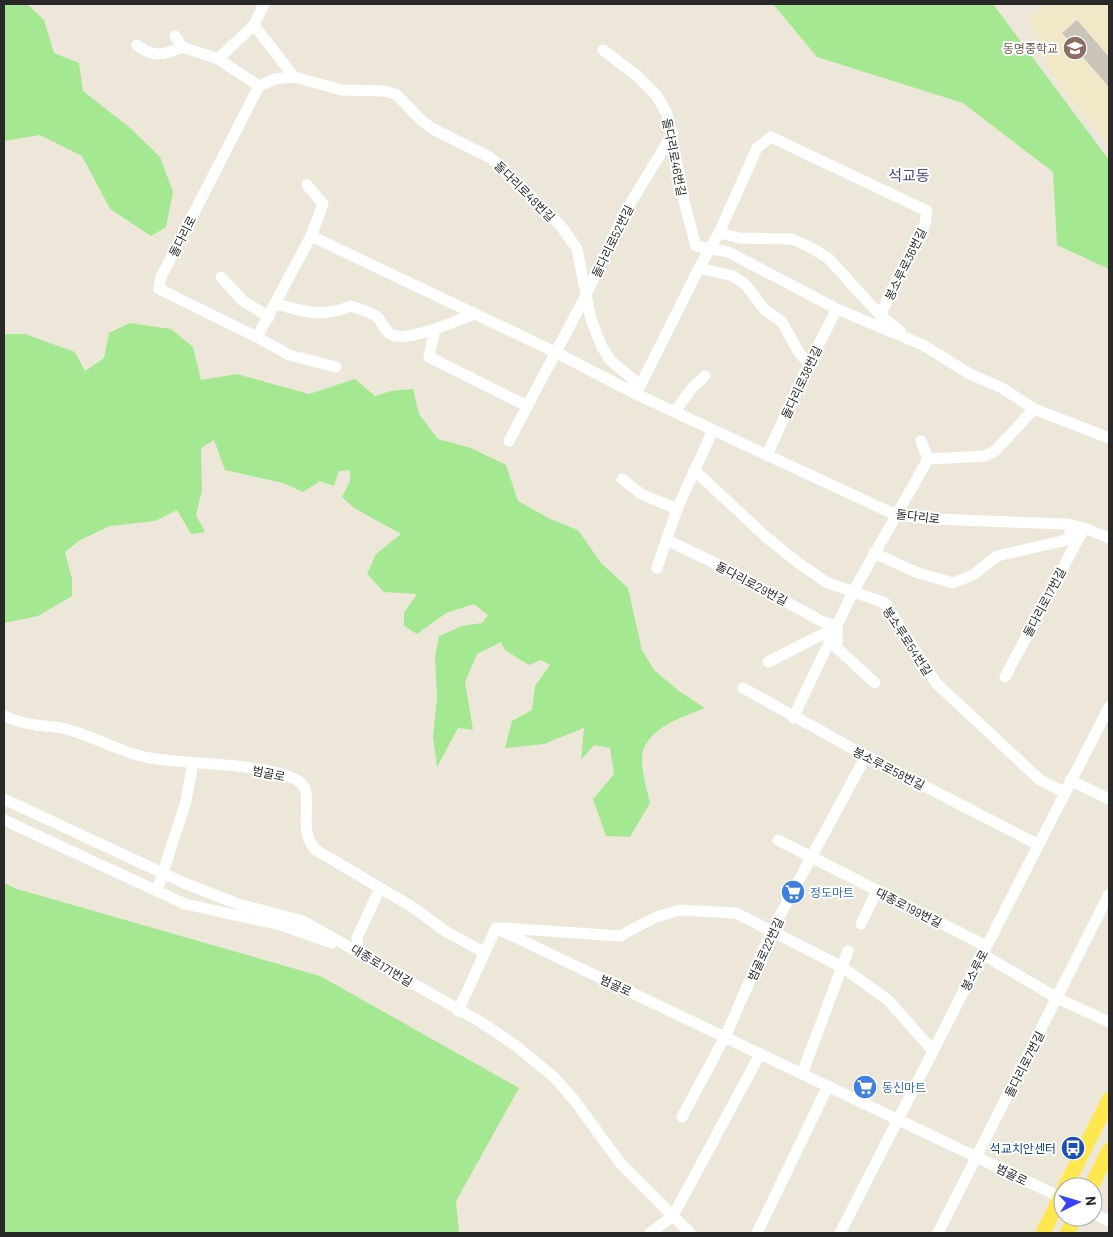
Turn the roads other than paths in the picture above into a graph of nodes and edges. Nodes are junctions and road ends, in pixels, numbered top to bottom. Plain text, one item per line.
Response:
1 (264, 4) edge
2 (254, 25) junction
3 (174, 36) dead end
4 (137, 45) dead end
5 (182, 47) junction
6 (603, 50) dead end
7 (218, 59) junction
8 (294, 77) junction
9 (259, 86) junction
10 (672, 133) junction
11 (307, 185) dead end
12 (719, 233) junction
13 (311, 236) junction
14 (710, 248) junction
15 (699, 268) junction
16 (221, 277) dead end
17 (586, 295) junction
18 (276, 304) junction
19 (837, 309) junction
20 (475, 314) junction
21 (880, 315) junction
22 (269, 317) junction
23 (435, 329) junction
24 (904, 336) junction
25 (257, 337) junction
26 (555, 352) junction
27 (809, 363) junction
28 (336, 367) dead end
29 (706, 376) dead end
30 (634, 393) junction
31 (527, 406) junction
32 (1034, 409) junction
33 (675, 412) junction
34 (713, 430) junction
35 (1109, 438) edge
36 (509, 441) dead end
37 (921, 442) dead end
38 (767, 455) junction
39 (928, 459) junction
40 (694, 470) junction
41 (622, 479) dead end
42 (678, 509) junction
43 (896, 515) junction
44 (1078, 527) junction
45 (1109, 538) edge
46 (667, 540) junction
47 (874, 553) junction
48 (657, 568) dead end
49 (853, 592) junction
50 (837, 627) junction
51 (768, 662) dead end
52 (1005, 676) dead end
53 (874, 683) dead end
54 (743, 688) dead end
55 (1109, 707) edge
56 (4, 716) edge
57 (793, 718) junction
58 (866, 756) junction
59 (194, 762) junction
60 (1070, 780) junction
61 (1064, 792) junction
62 (1109, 798) edge
63 (4, 799) edge
64 (4, 820) edge
65 (778, 840) dead end
66 (1038, 844) junction
67 (812, 858) junction
68 (163, 874) junction
69 (380, 888) junction
70 (877, 890) junction
71 (157, 891) junction
72 (1109, 894) edge
73 (861, 924) dead end
74 (496, 928) junction
75 (772, 930) junction
76 (848, 950) dead end
77 (984, 950) junction
78 (358, 951) junction
79 (485, 953) junction
80 (842, 967) junction
81 (1057, 998) junction
82 (458, 1011) junction
83 (1109, 1022) edge
84 (725, 1037) junction
85 (933, 1050) junction
86 (760, 1054) junction
87 (802, 1074) junction
88 (828, 1086) junction
89 (1109, 1100) edge
90 (682, 1117) dead end
91 (898, 1119) junction
92 (1109, 1150) edge
93 (976, 1157) junction
94 (1070, 1177) edge
95 (1095, 1177) edge
96 (1053, 1188) edge
97 (1053, 1212) edge
98 (673, 1216) junction
99 (650, 1233) edge
100 (690, 1233) edge
101 (757, 1233) edge
102 (840, 1233) edge
103 (938, 1233) edge
104 (1042, 1233) edge

1 - 2 street
2 - 7 street
2 - 8 street
3 - 5 street
4 - 5 street
5 - 7 street
6 - 10 street, 돌다리로46번길
7 - 9 street
8 - 9 street, 돌다리로48번길
8 - 17 street, 돌다리로48번길
9 - 25 street, 돌다리로
10 - 14 street, 돌다리로46번길
10 - 17 street, 돌다리로52번길
11 - 13 street
12 - 14 street
12 - 21 street, 봉소루로36번길
12 - 21 street, 봉소루로36번길
13 - 18 street
13 - 20 street, 돌다리로
14 - 15 street
14 - 19 street
15 - 27 street
15 - 30 street
16 - 22 street
17 - 26 street, 돌다리로52번길
17 - 30 street, 돌다리로48번길
18 - 22 street
18 - 23 street
19 - 24 street
19 - 27 street, 돌다리로38번길
20 - 23 street
20 - 26 street, 돌다리로
21 - 24 street
22 - 25 street
23 - 31 street
24 - 32 street
25 - 28 street, 돌다리로
26 - 30 street, 돌다리로
26 - 31 street
27 - 38 street, 돌다리로38번길
29 - 33 street
30 - 33 street, 돌다리로
31 - 36 street
32 - 35 street
32 - 39 street
33 - 34 street, 돌다리로
34 - 38 street, 돌다리로
34 - 40 street
37 - 39 street
38 - 43 street, 돌다리로
39 - 43 street
40 - 42 street
40 - 49 street, 봉소루로54번길
41 - 42 street
42 - 46 street
43 - 44 street, 돌다리로
43 - 47 street
44 - 45 street, 돌다리로
44 - 47 street
44 - 52 street, 돌다리로17번길
46 - 48 street
46 - 50 street, 돌다리로29번길
47 - 49 street
49 - 50 street
49 - 61 street, 봉소루로54번길
50 - 51 street
50 - 53 street
50 - 57 street
54 - 57 street, 봉소루로58번길
55 - 60 street, 봉소루로
56 - 59 street, 범골로
57 - 58 street, 봉소루로58번길
58 - 66 street, 봉소루로58번길
58 - 67 street, 범골로22번길
59 - 68 street
59 - 69 street, 범골로
60 - 61 street, 봉소루로
60 - 62 street
61 - 66 street, 봉소루로
63 - 68 street, 대종로171번길
64 - 71 street
65 - 67 street, 대종로199번길
66 - 77 street, 봉소루로
67 - 70 street, 대종로199번길
67 - 75 street, 범골로22번길
68 - 71 street
68 - 78 street, 대종로171번길
69 - 78 street
69 - 79 street, 범골로
70 - 73 street
70 - 77 street, 대종로199번길
71 - 78 street
72 - 81 street, 돌다리로7번길
74 - 75 street
74 - 79 street
74 - 84 street, 범골로
75 - 80 street
75 - 84 street, 범골로22번길
76 - 80 street
77 - 81 street, 대종로199번길
77 - 85 street, 봉소루로
78 - 82 street, 대종로171번길
79 - 82 street
80 - 85 street
80 - 87 street
81 - 83 street, 대종로199번길
81 - 93 street, 돌다리로7번길
82 - 98 street, 대종로171번길
84 - 86 street, 범골로
84 - 90 street, 범골로22번길
85 - 91 street, 봉소루로
86 - 87 street, 범골로
86 - 98 street
87 - 88 street, 범골로
88 - 91 street, 범골로
88 - 101 street
89 - 94 main road
91 - 93 street, 범골로
91 - 102 street, 봉소루로
92 - 95 main road
93 - 96 street, 범골로
93 - 103 street, 돌다리로7번길
97 - 104 main road
98 - 99 street
98 - 100 street, 대종로171번길

